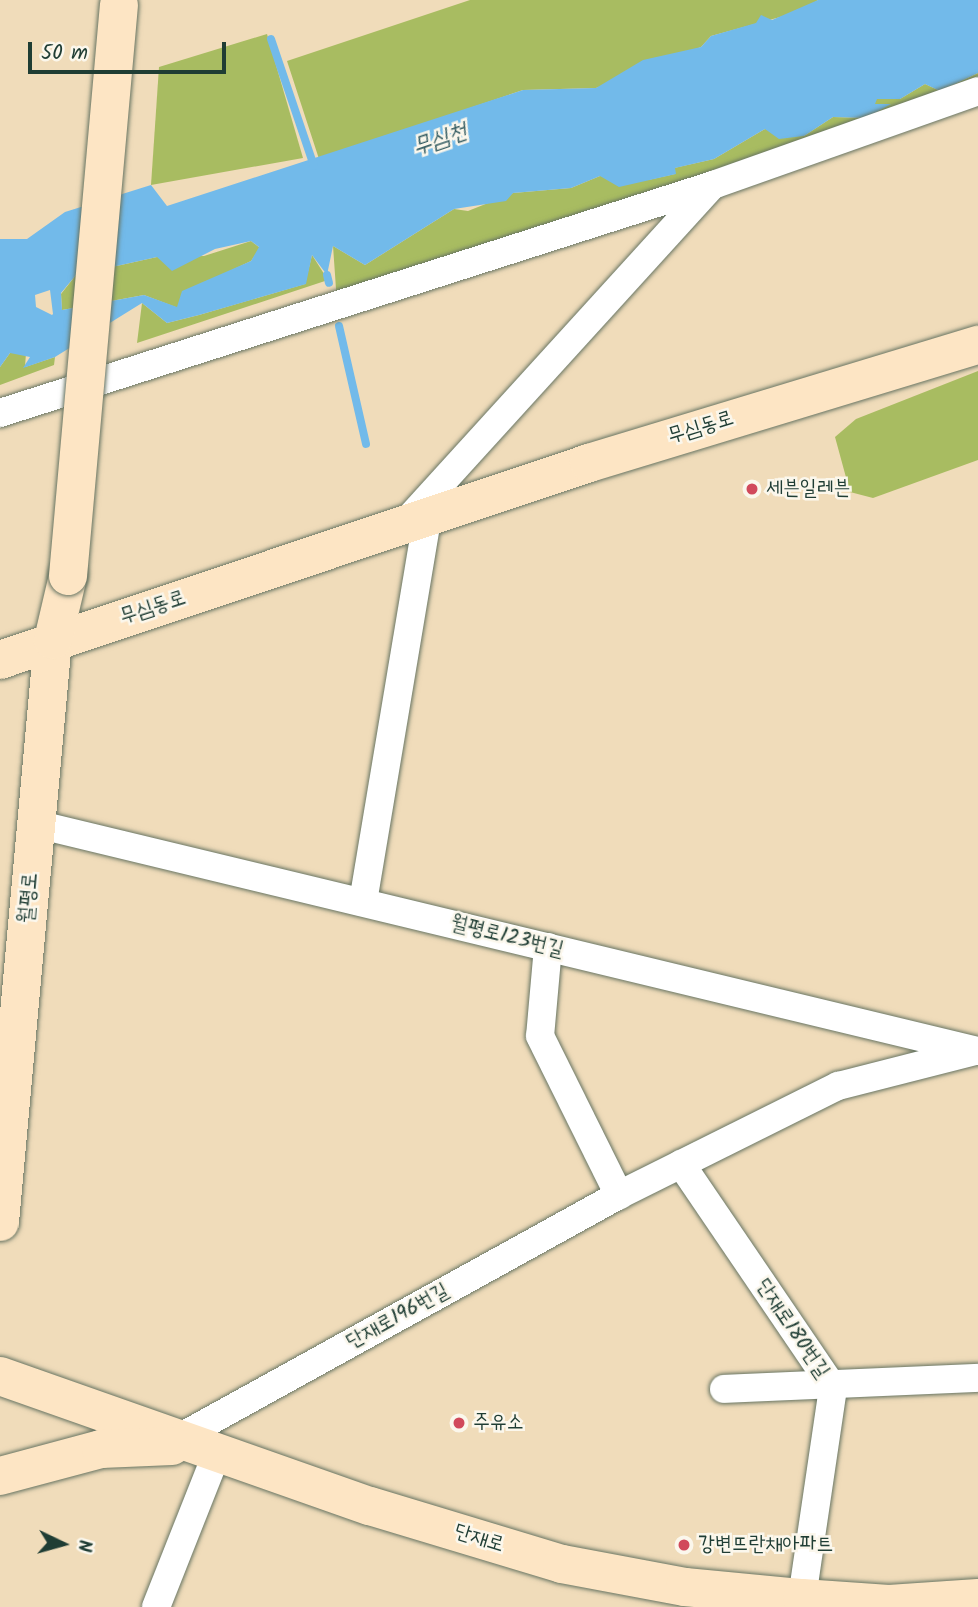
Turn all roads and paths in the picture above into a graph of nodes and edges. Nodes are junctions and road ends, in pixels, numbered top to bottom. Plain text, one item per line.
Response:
1 (119, 3) edge
2 (978, 91) edge
3 (713, 185) junction
4 (978, 345) edge
5 (0, 413) edge
6 (414, 525) junction
7 (53, 640) junction
8 (0, 660) edge
9 (36, 824) junction
10 (363, 902) junction
11 (548, 947) junction
12 (978, 1051) edge
13 (681, 1164) junction
14 (619, 1195) junction
15 (1, 1211) edge
16 (0, 1376) edge
17 (978, 1378) edge
18 (833, 1388) junction
19 (724, 1389) dead end
20 (197, 1446) junction
21 (0, 1476) edge
22 (802, 1598) junction
23 (978, 1598) edge
24 (156, 1607) edge

1 - 7 street, 월평로, bridge
2 - 3 street
3 - 5 street
3 - 6 street
4 - 6 street, 무심동로
6 - 7 street, 무심동로
6 - 10 street
7 - 8 street, 무심동로
7 - 9 street, 월평로
9 - 10 street, 월평로123번길
9 - 15 street, 월평로
10 - 11 street, 월평로123번길
11 - 12 street, 월평로123번길
11 - 14 street
12 - 13 street, 단재로196번길
13 - 14 street, 단재로196번길
13 - 18 street, 단재로180번길
14 - 20 street, 단재로196번길
16 - 20 street, 단재로
17 - 18 street
18 - 19 street
18 - 22 street, 단재로180번길
20 - 21 street
20 - 22 street, 단재로
20 - 24 street
22 - 23 street, 단재로

